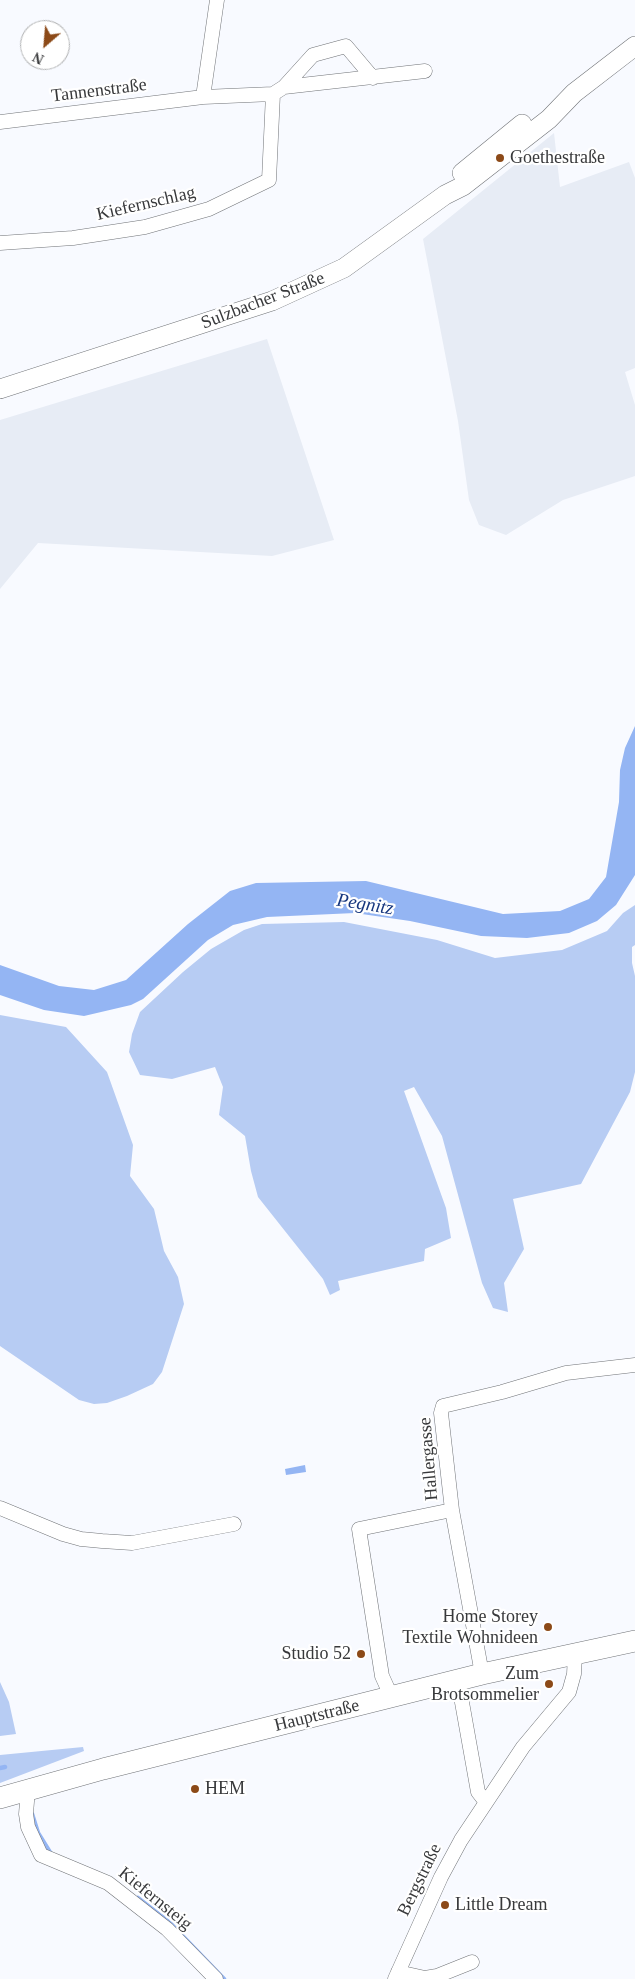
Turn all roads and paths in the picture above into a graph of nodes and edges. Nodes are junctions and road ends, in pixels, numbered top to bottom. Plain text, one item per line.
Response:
1 (217, 0) edge
2 (635, 46) edge
3 (425, 71) dead end
4 (374, 78) junction
5 (279, 90) junction
6 (203, 97) junction
7 (0, 122) edge
8 (0, 243) edge
9 (0, 389) edge
10 (635, 1365) edge
11 (0, 1508) edge
12 (452, 1510) junction
13 (234, 1524) dead end
14 (635, 1641) edge
15 (575, 1655) junction
16 (482, 1674) junction
17 (458, 1680) junction
18 (392, 1698) junction
19 (28, 1789) junction
20 (0, 1798) edge
21 (485, 1801) junction
22 (472, 1962) dead end
23 (396, 1975) edge
24 (216, 1979) edge

1 - 6 street
2 - 9 main road, Sulzbacher Straße
3 - 4 street, Tannenstraße
4 - 5 street, Tannenstraße
4 - 5 street
5 - 6 street, Tannenstraße
5 - 8 street, Kiefernschlag
6 - 7 street, Tannenstraße
10 - 12 street, Hallergasse
11 - 13 street
12 - 16 street, Hallergasse
12 - 18 street
14 - 15 main road, Hauptstraße
15 - 16 main road, Hauptstraße
15 - 21 street, Bergstraße
16 - 17 main road, Hauptstraße
17 - 18 main road, Hauptstraße
17 - 21 street
18 - 19 main road, Hauptstraße
19 - 20 main road, Hauptstraße
19 - 24 street, Kiefernsteig
21 - 23 street, Bergstraße
22 - 23 street

